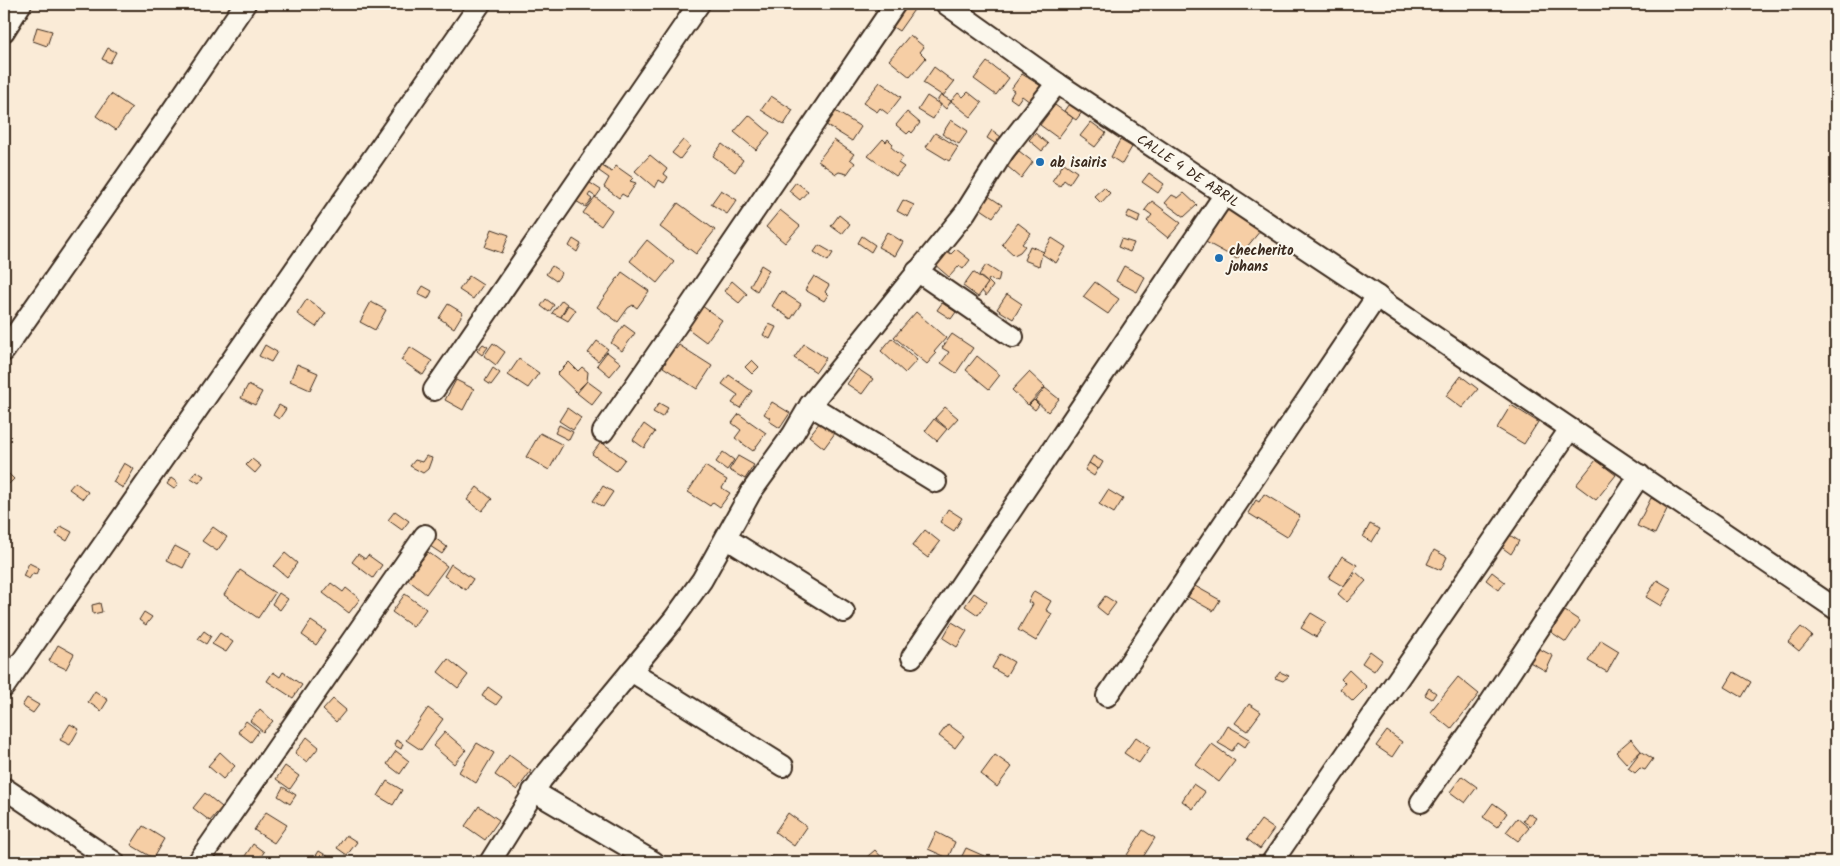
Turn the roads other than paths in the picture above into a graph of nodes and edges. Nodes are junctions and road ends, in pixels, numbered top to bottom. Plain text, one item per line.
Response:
1 (21, 4) edge
2 (245, 4) edge
3 (480, 4) edge
4 (699, 4) edge
5 (895, 4) edge
6 (946, 4) edge
7 (4, 31) edge
8 (1058, 83) junction
9 (1225, 194) junction
10 (917, 271) junction
11 (1377, 296) junction
12 (1013, 337) dead end
13 (4, 350) edge
14 (434, 390) dead end
15 (810, 405) junction
16 (1570, 429) junction
17 (602, 432) dead end
18 (1640, 475) junction
19 (936, 482) dead end
20 (425, 535) dead end
21 (726, 538) junction
22 (1836, 609) edge
23 (844, 612) dead end
24 (912, 657) dead end
25 (631, 671) junction
26 (4, 687) edge
27 (1107, 696) dead end
28 (783, 766) dead end
29 (4, 788) edge
30 (533, 791) junction
31 (1421, 802) dead end
32 (114, 862) edge
33 (198, 862) edge
34 (490, 862) edge
35 (654, 862) edge
36 (1272, 862) edge

1 - 7 street
2 - 13 street
3 - 26 street
4 - 14 street
5 - 17 street
6 - 8 street, CALLE 4 DE ABRIL
8 - 9 street, CALLE 4 DE ABRIL
8 - 10 street
9 - 11 street, CALLE 4 DE ABRIL
9 - 24 street
10 - 12 street
10 - 15 street
11 - 16 street, CALLE 4 DE ABRIL
11 - 27 street
15 - 19 street
15 - 21 street
16 - 18 street, CALLE 4 DE ABRIL
16 - 36 street
18 - 22 street, CALLE 4 DE ABRIL
18 - 31 street
20 - 33 street
21 - 23 street
21 - 25 street
25 - 28 street
25 - 30 street
29 - 32 street
30 - 34 street
30 - 35 street

